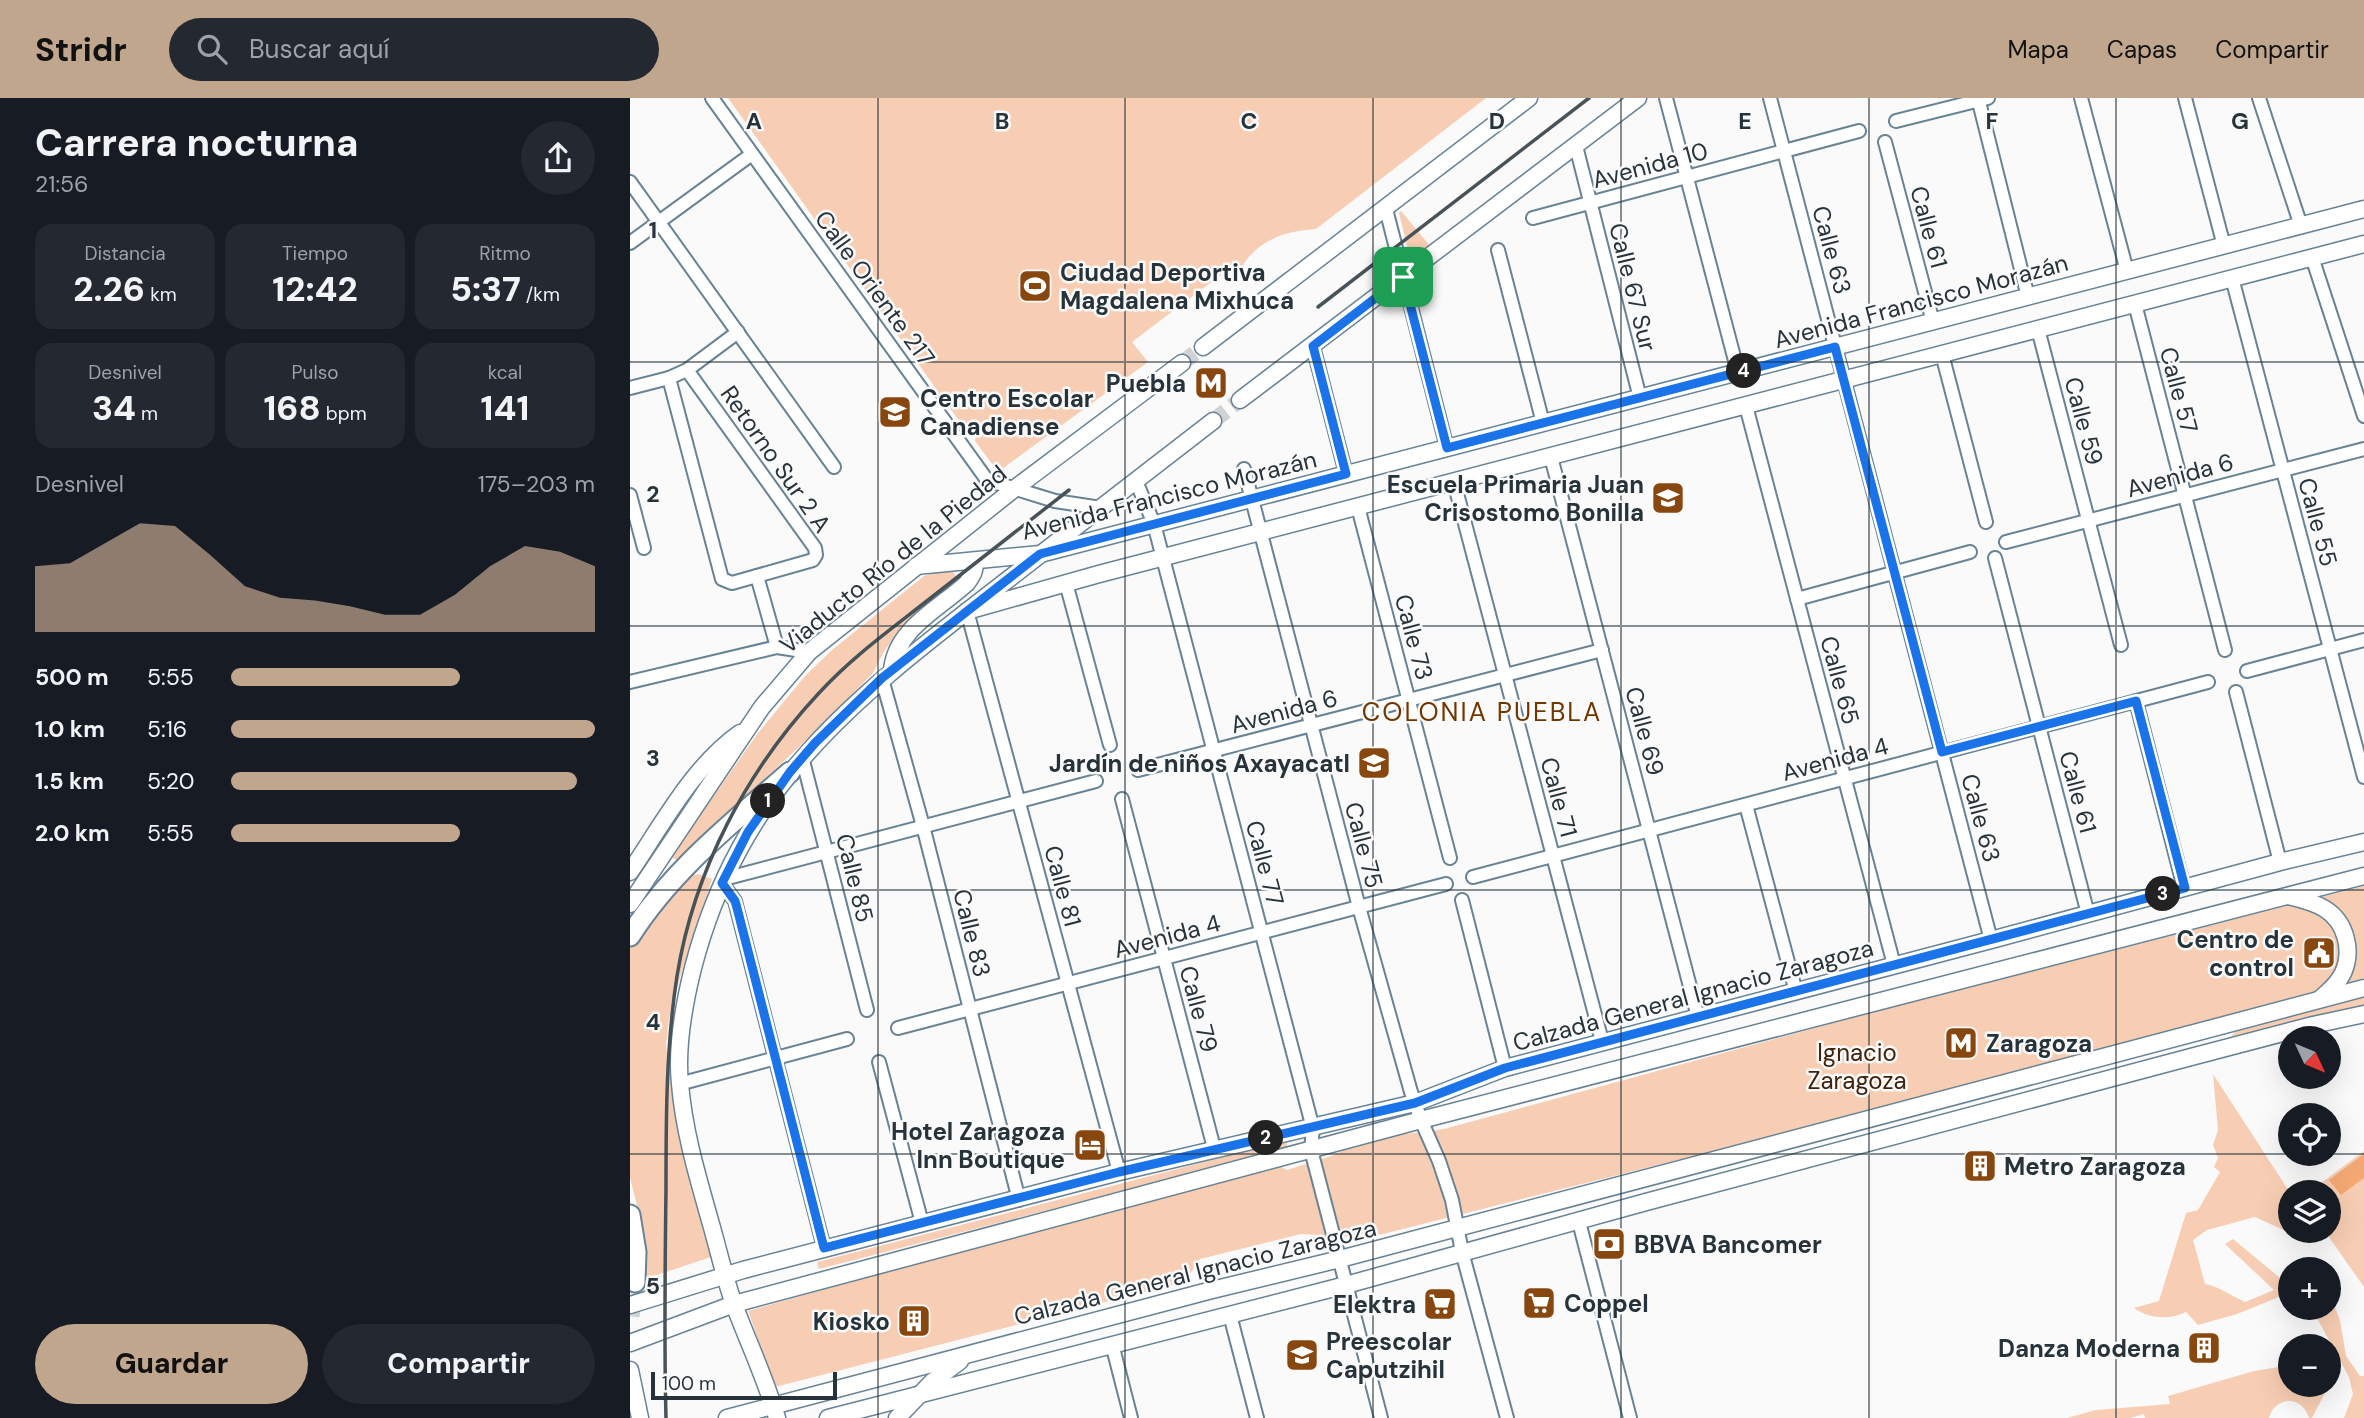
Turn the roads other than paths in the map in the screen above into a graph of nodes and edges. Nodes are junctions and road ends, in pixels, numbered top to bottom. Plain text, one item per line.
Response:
1 (712, 98) edge
2 (1529, 98) edge
3 (1638, 98) edge
4 (1665, 98) edge
5 (1770, 98) edge
6 (2081, 98) edge
7 (2185, 98) edge
8 (2259, 98) edge
9 (1981, 99) edge
10 (1896, 121) dead end
11 (1859, 131) dead end
12 (1885, 142) dead end
13 (1576, 146) junction
14 (1784, 151) junction
15 (752, 154) junction
16 (1686, 177) junction
17 (630, 182) edge
18 (1590, 202) junction
19 (1386, 209) junction
20 (2364, 209) edge
21 (1532, 218) dead end
22 (659, 222) junction
23 (2301, 226) junction
24 (630, 243) edge
25 (2364, 244) edge
26 (2224, 246) junction
27 (1498, 250) dead end
28 (2312, 257) junction
29 (2127, 271) junction
30 (1403, 277) junction
31 (2232, 278) junction
32 (2028, 297) junction
33 (2135, 304) junction
34 (1933, 321) junction
35 (2038, 329) junction
36 (738, 332) junction
37 (1313, 346) junction
38 (1203, 347) tunnel mouth
39 (1835, 347) junction
40 (1942, 354) junction
41 (1182, 363) tunnel mouth
42 (687, 370) junction
43 (1738, 372) junction
44 (669, 378) junction
45 (1844, 380) junction
46 (630, 388) edge
47 (1640, 398) junction
48 (1240, 400) tunnel mouth
49 (1746, 406) junction
50 (2364, 416) edge
51 (1213, 421) tunnel mouth
52 (1543, 423) junction
53 (1447, 448) junction
54 (2364, 449) edge
55 (1551, 457) junction
56 (834, 467) dead end
57 (1244, 469) dead end
58 (2283, 470) junction
59 (1346, 474) junction
60 (1136, 481) junction
61 (1454, 482) junction
62 (1014, 489) junction
63 (630, 495) edge
64 (2185, 495) junction
65 (1252, 499) junction
66 (1358, 507) junction
67 (1101, 508) junction
68 (2088, 520) junction
69 (1986, 522) dead end
70 (1154, 524) junction
71 (1261, 533) junction
72 (2006, 542) dead end
73 (643, 548) dead end
74 (1970, 552) dead end
75 (1040, 554) junction
76 (1162, 558) junction
77 (1995, 558) dead end
78 (974, 562) junction
79 (916, 566) junction
80 (1894, 573) junction
81 (757, 576) junction
82 (1066, 583) junction
83 (1797, 599) junction
84 (967, 611) junction
85 (2364, 640) edge
86 (2121, 645) dead end
87 (777, 647) junction
88 (2330, 649) junction
89 (1602, 650) junction
90 (2225, 650) dead end
91 (809, 652) junction
92 (2247, 671) dead end
93 (887, 675) junction
94 (1505, 675) junction
95 (630, 681) edge
96 (2208, 681) dead end
97 (2236, 692) dead end
98 (1409, 700) junction
99 (2136, 701) junction
100 (1311, 725) junction
101 (2039, 727) junction
102 (748, 728) junction
103 (1110, 745) dead end
104 (1213, 751) junction
105 (1942, 752) junction
106 (796, 765) junction
107 (1139, 770) dead end
108 (2364, 777) edge
109 (1845, 778) junction
110 (1096, 781) dead end
111 (1122, 799) dead end
112 (1019, 801) junction
113 (1746, 805) junction
114 (923, 826) junction
115 (1649, 830) junction
116 (2364, 842) edge
117 (826, 852) junction
118 (1553, 856) junction
119 (1450, 859) dead end
120 (635, 860) edge
121 (2280, 862) junction
122 (630, 872) edge
123 (2364, 876) edge
124 (1474, 877) dead end
125 (723, 881) junction
126 (1447, 884) dead end
127 (2185, 888) junction
128 (2287, 895) junction
129 (1462, 900) dead end
130 (630, 904) edge
131 (1359, 907) junction
132 (2088, 914) junction
133 (1262, 933) junction
134 (630, 936) edge
135 (1991, 940) junction
136 (1164, 958) junction
137 (1894, 965) junction
138 (1068, 984) junction
139 (2364, 988) edge
140 (1796, 992) junction
141 (2319, 1000) junction
142 (970, 1009) junction
143 (867, 1010) dead end
144 (2364, 1014) edge
145 (1698, 1017) junction
146 (898, 1028) dead end
147 (847, 1039) dead end
148 (1602, 1041) junction
149 (776, 1058) junction
150 (879, 1062) dead end
151 (1505, 1068) junction
152 (680, 1084) junction
153 (1415, 1103) junction
154 (1421, 1120) junction
155 (1839, 1127) junction
156 (1313, 1128) junction
157 (1799, 1137) junction
158 (1214, 1149) junction
159 (1311, 1150) junction
160 (1821, 1155) junction
161 (1119, 1172) junction
162 (1019, 1199) junction
163 (630, 1215) edge
164 (1579, 1222) junction
165 (922, 1223) junction
166 (1457, 1228) junction
167 (824, 1248) junction
168 (1462, 1252) junction
169 (1340, 1259) junction
170 (725, 1275) junction
171 (635, 1282) dead end
172 (1346, 1285) junction
173 (734, 1304) junction
174 (630, 1305) edge
175 (1230, 1315) junction
176 (630, 1343) edge
177 (1112, 1344) junction
178 (974, 1353) junction
179 (630, 1370) edge
180 (919, 1394) junction
181 (775, 1412) edge
182 (640, 1418) edge
183 (727, 1418) edge
184 (828, 1418) edge
185 (897, 1418) edge
186 (1131, 1418) edge
187 (1257, 1418) edge
188 (1381, 1418) edge
189 (1507, 1418) edge
190 (1630, 1418) edge

1 - 15 street, Calle Oriente 217
2 - 19 main road
3 - 13 main road
4 - 16 street
5 - 14 street, Calle 63
6 - 29 street
7 - 26 street
8 - 23 street
9 - 10 street
9 - 32 street
11 - 14 street, Avenida 10
12 - 34 street, Calle 61
13 - 18 street, Calle 67 Sur
13 - 30 main road
14 - 16 street, Avenida 10
14 - 39 street, Calle 63
15 - 22 street
15 - 62 street, Calle Oriente 217
16 - 18 street, Avenida 10
16 - 43 street
17 - 22 street
18 - 21 street, Avenida 10
18 - 47 street, Calle 67 Sur
19 - 30 street
19 - 38 main road
20 - 23 main road, Avenida Francisco Morazán
22 - 24 street
22 - 36 street
23 - 26 main road, Avenida Francisco Morazán
25 - 28 main road
26 - 29 main road, Avenida Francisco Morazán
27 - 52 street
28 - 31 main road
28 - 50 street
29 - 32 main road, Avenida Francisco Morazán
30 - 37 main road
30 - 53 street
31 - 33 main road
31 - 58 street, Calle 55
32 - 34 main road, Avenida Francisco Morazán
33 - 35 main road
33 - 64 street, Calle 57
34 - 39 main road, Avenida Francisco Morazán
35 - 40 main road
35 - 68 street, Calle 59
36 - 42 street
36 - 56 street
37 - 48 main road
37 - 59 street
39 - 43 main road, Avenida Francisco Morazán
39 - 45 street, Calle 63
40 - 45 main road
40 - 69 street
41 - 62 main road, Viaducto Río de la Piedad
42 - 44 street
42 - 81 street, Retorno Sur 2 A
43 - 47 main road, Avenida Francisco Morazán
44 - 46 street
44 - 81 street
45 - 49 main road
45 - 80 street, Calle 63
47 - 52 main road, Avenida Francisco Morazán
49 - 55 main road
49 - 83 street, Calle 65
51 - 60 main road
52 - 53 main road, Avenida Francisco Morazán
53 - 59 main road, Avenida Francisco Morazán
54 - 58 street, Avenida 6
55 - 61 main road
55 - 89 street, Calle 69
57 - 65 street, Calle 75
58 - 64 street, Avenida 6
58 - 88 street, Calle 55
59 - 65 main road, Avenida Francisco Morazán
60 - 67 main road
60 - 70 street, Calle 77
61 - 66 main road
61 - 94 street, Calle 71
62 - 67 street, Calle Oriente 217
62 - 79 main road, Viaducto Río de la Piedad
63 - 73 street
64 - 68 street, Avenida 6
64 - 90 street, Calle 57
65 - 70 main road, Avenida Francisco Morazán
65 - 71 street, Calle 75
66 - 71 main road
66 - 98 street, Calle 73
67 - 75 main road
68 - 72 street, Avenida 6
68 - 86 street, Calle 59
70 - 75 main road, Avenida Francisco Morazán
70 - 76 street, Calle 77
71 - 76 main road
71 - 100 street, Calle 75
74 - 80 street
75 - 78 main road, Avenida Francisco Morazán
75 - 84 main road
76 - 82 main road
76 - 104 street, Calle 77
77 - 101 street, Calle 61
78 - 79 main road, Avenida Francisco Morazán
78 - 93 main road
79 - 91 main road, Viaducto Río de la Piedad
80 - 83 street
80 - 105 street, Calle 63
81 - 87 street
82 - 84 main road
82 - 103 street
83 - 109 street, Calle 65
84 - 93 main road
84 - 112 street, Calle 81
85 - 88 street
87 - 91 street
87 - 95 street
88 - 92 street
88 - 108 street, Calle 55
89 - 94 street, Avenida 6
89 - 115 street, Calle 69
91 - 102 main road, Viaducto Río de la Piedad
93 - 106 main road
93 - 114 street, Calle 83
94 - 98 street, Avenida 6
94 - 118 street, Calle 71
96 - 99 street, Avenida 4
97 - 121 street
98 - 100 street, Avenida 6
98 - 119 street, Calle 73
99 - 101 street, Avenida 4
99 - 127 street
100 - 104 street, Avenida 6
100 - 131 street, Calle 75
101 - 105 street, Avenida 4
101 - 132 street, Calle 61
102 - 120 main road
102 - 130 main road, Viaducto Río de la Piedad
104 - 107 street, Avenida 6
104 - 133 street, Calle 77
105 - 109 street, Avenida 4
105 - 135 street, Calle 63
106 - 117 street, Calle 85
106 - 125 main road
106 - 134 highway
109 - 113 street, Avenida 4
109 - 137 street, Calle 65
110 - 112 street
111 - 136 street, Calle 79
112 - 114 street
112 - 138 street, Calle 81
113 - 115 street, Avenida 4
113 - 140 street
114 - 117 street
114 - 142 street, Calle 83
115 - 118 street, Avenida 4
115 - 145 street, Calle 69
116 - 121 main road, Calzada General Ignacio Zaragoza
117 - 125 street
117 - 143 street, Calle 85
118 - 124 street, Avenida 4
118 - 148 street, Calle 71
120 - 122 main road
121 - 127 main road, Calzada General Ignacio Zaragoza
123 - 128 main road
125 - 149 street
125 - 152 main road
126 - 131 street, Avenida 4
127 - 132 main road, Calzada General Ignacio Zaragoza
128 - 141 main road
128 - 154 main road
129 - 151 street
131 - 133 street, Avenida 4
131 - 153 street, Calle 75
132 - 135 main road, Calzada General Ignacio Zaragoza
133 - 136 street, Avenida 4
133 - 156 street, Calle 77
135 - 137 main road, Calzada General Ignacio Zaragoza
136 - 138 street, Avenida 4
136 - 158 street, Calle 79
137 - 140 main road, Calzada General Ignacio Zaragoza
138 - 142 street, Avenida 4
138 - 161 street, Calle 81
139 - 141 main road, Calzada General Ignacio Zaragoza
140 - 145 main road, Calzada General Ignacio Zaragoza
141 - 155 main road, Calzada General Ignacio Zaragoza
142 - 146 street, Avenida 4
142 - 162 street, Calle 83
144 - 160 main road, Calzada General Ignacio Zaragoza
145 - 148 main road, Calzada General Ignacio Zaragoza
147 - 149 street
148 - 151 main road, Calzada General Ignacio Zaragoza
149 - 152 street
149 - 167 street
150 - 165 street
151 - 153 main road, Calzada General Ignacio Zaragoza
152 - 170 main road
153 - 154 street, Calle 75
153 - 156 main road, Calzada General Ignacio Zaragoza
154 - 159 main road
154 - 166 street, Calle 75
155 - 157 main road, Calzada General Ignacio Zaragoza
155 - 160 main road
156 - 158 main road, Calzada General Ignacio Zaragoza
156 - 159 street, Calle 77
157 - 160 main road
157 - 166 main road, Calzada General Ignacio Zaragoza
158 - 161 main road, Calzada General Ignacio Zaragoza
159 - 169 street, Calle 77
159 - 173 main road
160 - 164 main road, Calzada General Ignacio Zaragoza
161 - 162 main road, Calzada General Ignacio Zaragoza
162 - 165 main road, Calzada General Ignacio Zaragoza
163 - 171 highway
164 - 168 main road, Calzada General Ignacio Zaragoza
164 - 190 street
165 - 167 main road, Calzada General Ignacio Zaragoza
166 - 168 street, Calle 75
166 - 169 main road, Calzada General Ignacio Zaragoza
167 - 170 main road, Calzada General Ignacio Zaragoza
168 - 172 main road, Calzada General Ignacio Zaragoza
168 - 189 street, Calle 75
169 - 172 street, Calle 77
169 - 178 main road, Calzada General Ignacio Zaragoza
170 - 173 main road
170 - 174 main road, Calzada General Ignacio Zaragoza
172 - 175 main road, Calzada General Ignacio Zaragoza
172 - 188 street, Calle 77
173 - 176 main road
173 - 181 main road
175 - 177 main road, Calzada General Ignacio Zaragoza
175 - 187 street
177 - 180 main road, Calzada General Ignacio Zaragoza
177 - 186 street
178 - 180 main road
178 - 181 main road, Calzada General Ignacio Zaragoza
179 - 182 main road
180 - 184 main road, Calzada General Ignacio Zaragoza
180 - 185 main road
181 - 183 main road, Calzada General Ignacio Zaragoza

